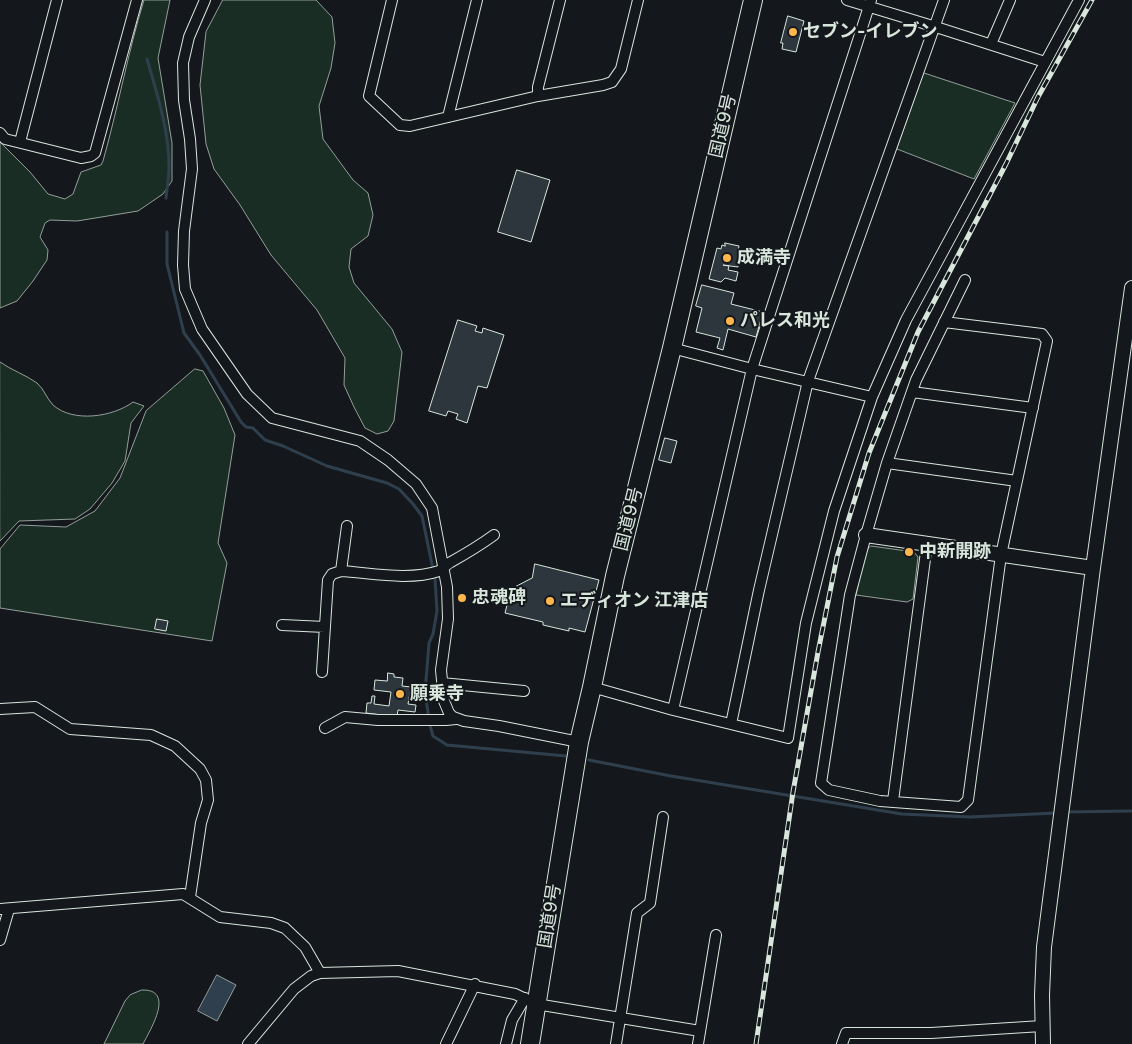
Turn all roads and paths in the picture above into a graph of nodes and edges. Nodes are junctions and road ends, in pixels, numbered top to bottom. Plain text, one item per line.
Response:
1 (57, 0) edge
2 (137, 0) edge
3 (205, 0) edge
4 (392, 0) edge
5 (477, 0) edge
6 (560, 0) edge
7 (638, 0) edge
8 (754, 0) edge
9 (847, 0) edge
10 (944, 0) edge
11 (1010, 0) edge
12 (1079, 0) edge
13 (870, 4) edge
14 (936, 27) junction
15 (991, 44) junction
16 (1045, 62) junction
17 (538, 96) junction
18 (448, 117) junction
19 (0, 133) edge
20 (20, 142) junction
21 (965, 280) dead end
22 (1132, 288) edge
23 (944, 322) junction
24 (672, 348) junction
25 (752, 369) junction
26 (808, 381) junction
27 (912, 392) junction
28 (872, 397) junction
29 (1033, 408) junction
30 (887, 463) junction
31 (1017, 481) junction
32 (347, 526) dead end
33 (494, 535) dead end
34 (866, 535) junction
35 (927, 544) junction
36 (1001, 555) junction
37 (1093, 568) junction
38 (341, 571) junction
39 (437, 571) junction
40 (282, 625) dead end
41 (325, 627) junction
42 (322, 672) dead end
43 (442, 683) junction
44 (592, 687) junction
45 (524, 692) dead end
46 (0, 709) edge
47 (674, 710) junction
48 (456, 719) junction
49 (731, 724) junction
50 (324, 728) dead end
51 (579, 742) junction
52 (893, 801) junction
53 (663, 817) dead end
54 (190, 897) junction
55 (4, 909) edge
56 (716, 935) dead end
57 (0, 940) edge
58 (320, 973) junction
59 (474, 984) junction
60 (531, 1001) junction
61 (620, 1018) junction
62 (1042, 1026) junction
63 (700, 1031) junction
64 (248, 1044) edge
65 (446, 1044) edge
66 (506, 1044) edge
67 (530, 1044) edge
68 (616, 1044) edge
69 (698, 1044) edge
70 (842, 1044) edge
71 (1043, 1044) edge

1 - 20 street
2 - 20 street
3 - 39 street
4 - 18 street
5 - 18 street
6 - 17 street
7 - 17 street
8 - 24 highway, 国道9号
9 - 13 street
10 - 14 street
11 - 15 street
12 - 16 street
13 - 14 street
13 - 25 street
14 - 15 street
14 - 26 street
15 - 16 street
16 - 28 street
17 - 18 street
19 - 20 street
21 - 23 street
22 - 37 street
23 - 27 street
23 - 29 street
24 - 25 street
24 - 44 highway, 国道9号
25 - 26 street
25 - 47 street
26 - 28 street
26 - 49 street
27 - 29 street
27 - 30 street
28 - 49 street
29 - 31 street
30 - 31 street
30 - 34 street
31 - 36 street
32 - 38 street
33 - 39 street
34 - 35 street
34 - 52 street
35 - 36 street
35 - 52 street
36 - 37 street
36 - 52 street
37 - 62 street
38 - 39 street
38 - 41 street
39 - 43 street
40 - 41 street
41 - 42 street
43 - 45 street
43 - 48 street
44 - 47 street
44 - 51 highway, 国道9号
46 - 54 street
47 - 49 street
48 - 50 street
48 - 51 street
51 - 60 highway, 国道9号
53 - 61 street
54 - 55 street
54 - 58 street
55 - 57 street
56 - 63 street
58 - 59 street
58 - 64 street
59 - 60 street
59 - 65 street
60 - 61 street
60 - 66 street
60 - 67 highway, 国道9号
61 - 63 street
61 - 68 street
62 - 70 street
62 - 71 street
63 - 69 street

